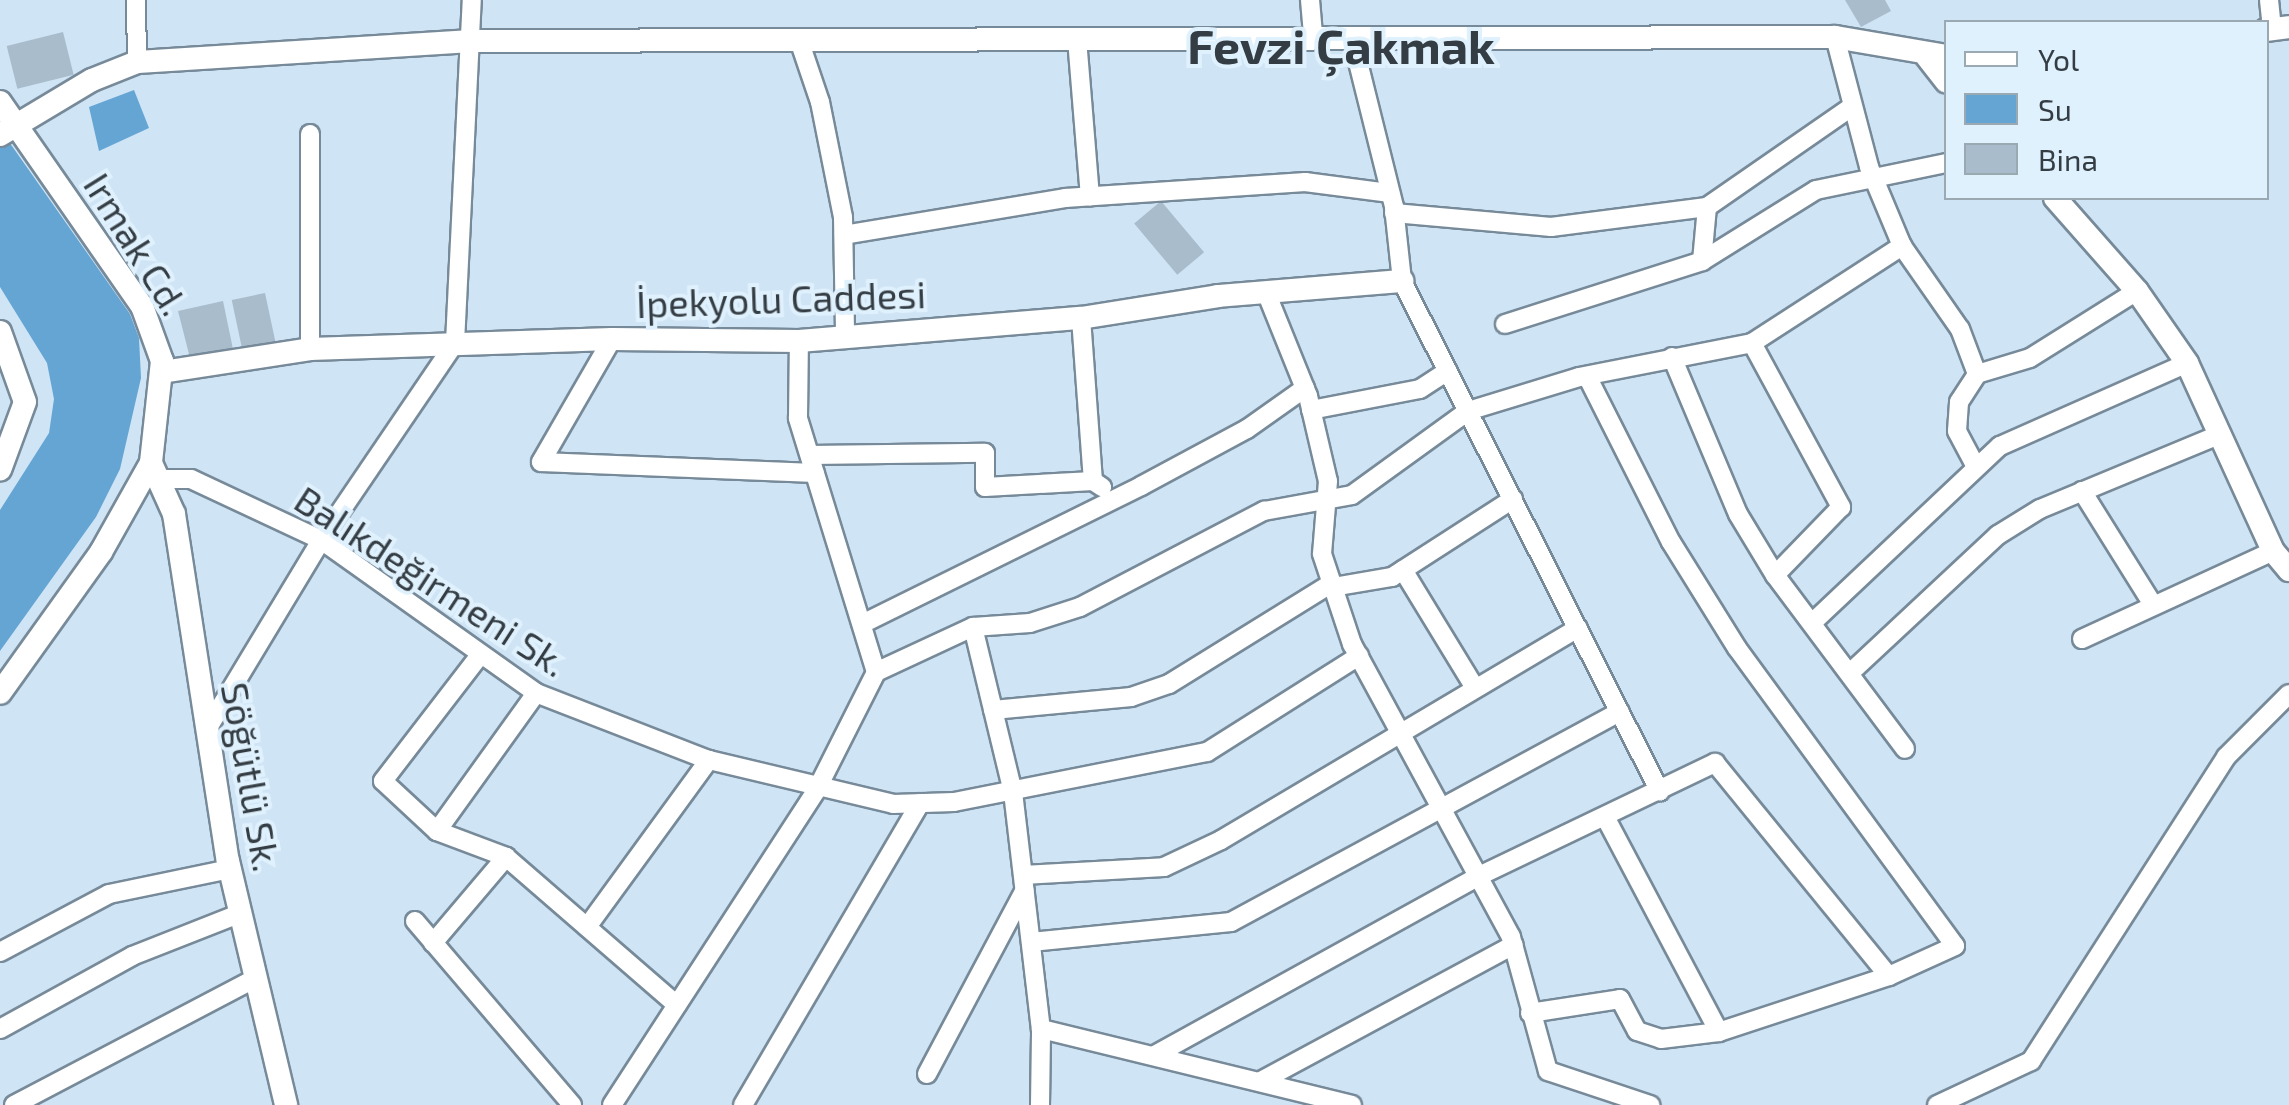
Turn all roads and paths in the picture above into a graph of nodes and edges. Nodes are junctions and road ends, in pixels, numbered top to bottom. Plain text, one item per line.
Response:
1 (136, 0) edge
2 (472, 0) edge
3 (1310, 0) edge
4 (2269, 0) edge
5 (2276, 29) edge
6 (1835, 37) junction
7 (1313, 38) junction
8 (1352, 38) junction
9 (1078, 39) junction
10 (799, 40) junction
11 (472, 41) junction
12 (1937, 57) edge
13 (137, 62) junction
14 (0, 102) edge
15 (1850, 108) junction
16 (7, 131) edge
17 (310, 134) dead end
18 (1944, 162) edge
19 (1872, 176) junction
20 (1390, 193) junction
21 (1090, 196) junction
22 (2057, 200) edge
23 (1707, 207) junction
24 (1394, 212) junction
25 (844, 235) junction
26 (1902, 246) junction
27 (1702, 261) junction
28 (1402, 280) junction
29 (2137, 291) junction
30 (1266, 292) junction
31 (1081, 318) junction
32 (1506, 324) dead end
33 (0, 332) edge
34 (845, 336) junction
35 (612, 339) junction
36 (799, 341) junction
37 (455, 343) junction
38 (1752, 343) junction
39 (310, 350) junction
40 (1672, 357) junction
41 (2187, 362) junction
42 (1448, 371) junction
43 (162, 372) junction
44 (1977, 374) junction
45 (1587, 376) junction
46 (1304, 388) junction
47 (1311, 410) junction
48 (1468, 411) junction
49 (2216, 436) junction
50 (812, 464) junction
51 (1975, 465) junction
52 (0, 470) edge
53 (158, 471) junction
54 (1093, 481) junction
55 (2082, 490) junction
56 (1327, 497) junction
57 (1118, 498) junction
58 (1513, 500) junction
59 (321, 540) junction
60 (2273, 550) junction
61 (1403, 570) junction
62 (2289, 570) edge
63 (1775, 574) junction
64 (1332, 585) junction
65 (2152, 602) junction
66 (1812, 622) junction
67 (862, 624) junction
68 (972, 626) junction
69 (1578, 628) junction
70 (2082, 639) dead end
71 (480, 656) junction
72 (1359, 656) junction
73 (876, 672) junction
74 (1851, 672) junction
75 (1474, 688) junction
76 (0, 693) edge
77 (536, 693) junction
78 (2289, 694) edge
79 (993, 710) junction
80 (1620, 712) junction
81 (206, 732) junction
82 (1400, 732) junction
83 (1905, 749) dead end
84 (709, 760) junction
85 (817, 789) junction
86 (1014, 792) junction
87 (1660, 792) junction
88 (920, 804) junction
89 (1440, 804) junction
90 (1604, 817) junction
91 (437, 831) junction
92 (506, 857) junction
93 (230, 869) junction
94 (1479, 876) junction
95 (1024, 882) junction
96 (240, 914) junction
97 (414, 921) dead end
98 (587, 927) junction
99 (433, 942) junction
100 (1031, 942) junction
101 (1514, 945) junction
102 (0, 952) edge
103 (1889, 976) junction
104 (256, 978) junction
105 (676, 1006) junction
106 (1530, 1013) junction
107 (0, 1029) edge
108 (1041, 1030) junction
109 (1719, 1032) junction
110 (1156, 1056) junction
111 (927, 1074) dead end
112 (1261, 1081) junction
113 (14, 1105) edge
114 (286, 1105) edge
115 (572, 1105) edge
116 (612, 1105) edge
117 (742, 1105) edge
118 (1040, 1105) edge
119 (1352, 1105) edge
120 (1650, 1105) edge
121 (1937, 1105) edge

1 - 13 street
2 - 11 street
3 - 7 street
4 - 5 street
6 - 8 street
6 - 12 street
6 - 15 street
7 - 8 street
7 - 9 street
8 - 20 street
9 - 10 street
9 - 21 street
10 - 11 street
10 - 25 street
11 - 13 street
11 - 37 street
13 - 16 street
14 - 16 street, Irmak Cd.
15 - 19 street
15 - 23 street
16 - 43 street, Irmak Cd.
17 - 39 street
18 - 19 street
19 - 26 street
19 - 27 street
20 - 21 street
20 - 24 street
21 - 25 street
22 - 29 street
23 - 24 street
23 - 27 street
24 - 28 street
25 - 34 street
26 - 38 street
26 - 44 street
27 - 32 street
28 - 30 street, İpekyolu Caddesi
28 - 42 street
29 - 41 street
29 - 44 street
30 - 31 street, İpekyolu Caddesi
30 - 46 street
31 - 34 street, İpekyolu Caddesi
31 - 54 street
33 - 52 street
34 - 36 street, İpekyolu Caddesi
35 - 36 street, İpekyolu Caddesi
35 - 37 street, İpekyolu Caddesi
35 - 50 street
36 - 50 street
37 - 39 street, İpekyolu Caddesi
37 - 59 street
38 - 40 street
38 - 63 street
39 - 43 street, İpekyolu Caddesi
40 - 45 street
40 - 63 street
41 - 49 street
41 - 51 street
42 - 47 street
42 - 48 street
43 - 53 street, Irmak Cd.
44 - 51 street
45 - 48 street
45 - 103 street
46 - 47 street
46 - 57 street
47 - 56 street
48 - 56 street
48 - 58 street
49 - 55 street
49 - 60 street
50 - 54 street
50 - 67 street
51 - 66 street
53 - 59 street, Balıkdeğirmeni Sk.
53 - 76 street, Irmak Cd.
53 - 81 street, Söğütlü Sk.
54 - 57 street
55 - 65 street
55 - 74 street
56 - 64 street
56 - 68 street
57 - 67 street
58 - 61 street
58 - 69 street
59 - 71 street, Balıkdeğirmeni Sk.
59 - 81 street
60 - 62 street
60 - 65 street
61 - 64 street
61 - 75 street
63 - 66 street
64 - 72 street
64 - 79 street
65 - 70 street
66 - 74 street
67 - 73 street
68 - 73 street
68 - 79 street
69 - 75 street
69 - 80 street
71 - 77 street, Balıkdeğirmeni Sk.
71 - 91 street
72 - 82 street
72 - 86 street, Balıkdeğirmeni Sk.
73 - 85 street
74 - 83 street
75 - 82 street
77 - 84 street, Balıkdeğirmeni Sk.
77 - 91 street
78 - 121 street
79 - 86 street
80 - 87 street
80 - 89 street
81 - 93 street, Söğütlü Sk.
82 - 89 street
82 - 95 street
84 - 85 street, Balıkdeğirmeni Sk.
84 - 98 street
85 - 88 street, Balıkdeğirmeni Sk.
85 - 105 street
86 - 88 street, Balıkdeğirmeni Sk.
86 - 95 street
87 - 90 street
87 - 103 street
88 - 117 street
89 - 94 street
89 - 100 street
90 - 94 street
90 - 109 street
91 - 92 street
92 - 98 street
92 - 99 street
93 - 96 street, Söğütlü Sk.
93 - 102 street
94 - 101 street
94 - 110 street
95 - 100 street
95 - 111 street
96 - 104 street, Söğütlü Sk.
96 - 107 street
97 - 99 street
98 - 105 street
99 - 115 street
100 - 108 street
101 - 106 street
101 - 112 street
103 - 109 street
104 - 113 street
104 - 114 street, Söğütlü Sk.
105 - 116 street
106 - 109 street
106 - 120 street
108 - 110 street
108 - 118 street
110 - 112 street
112 - 119 street

